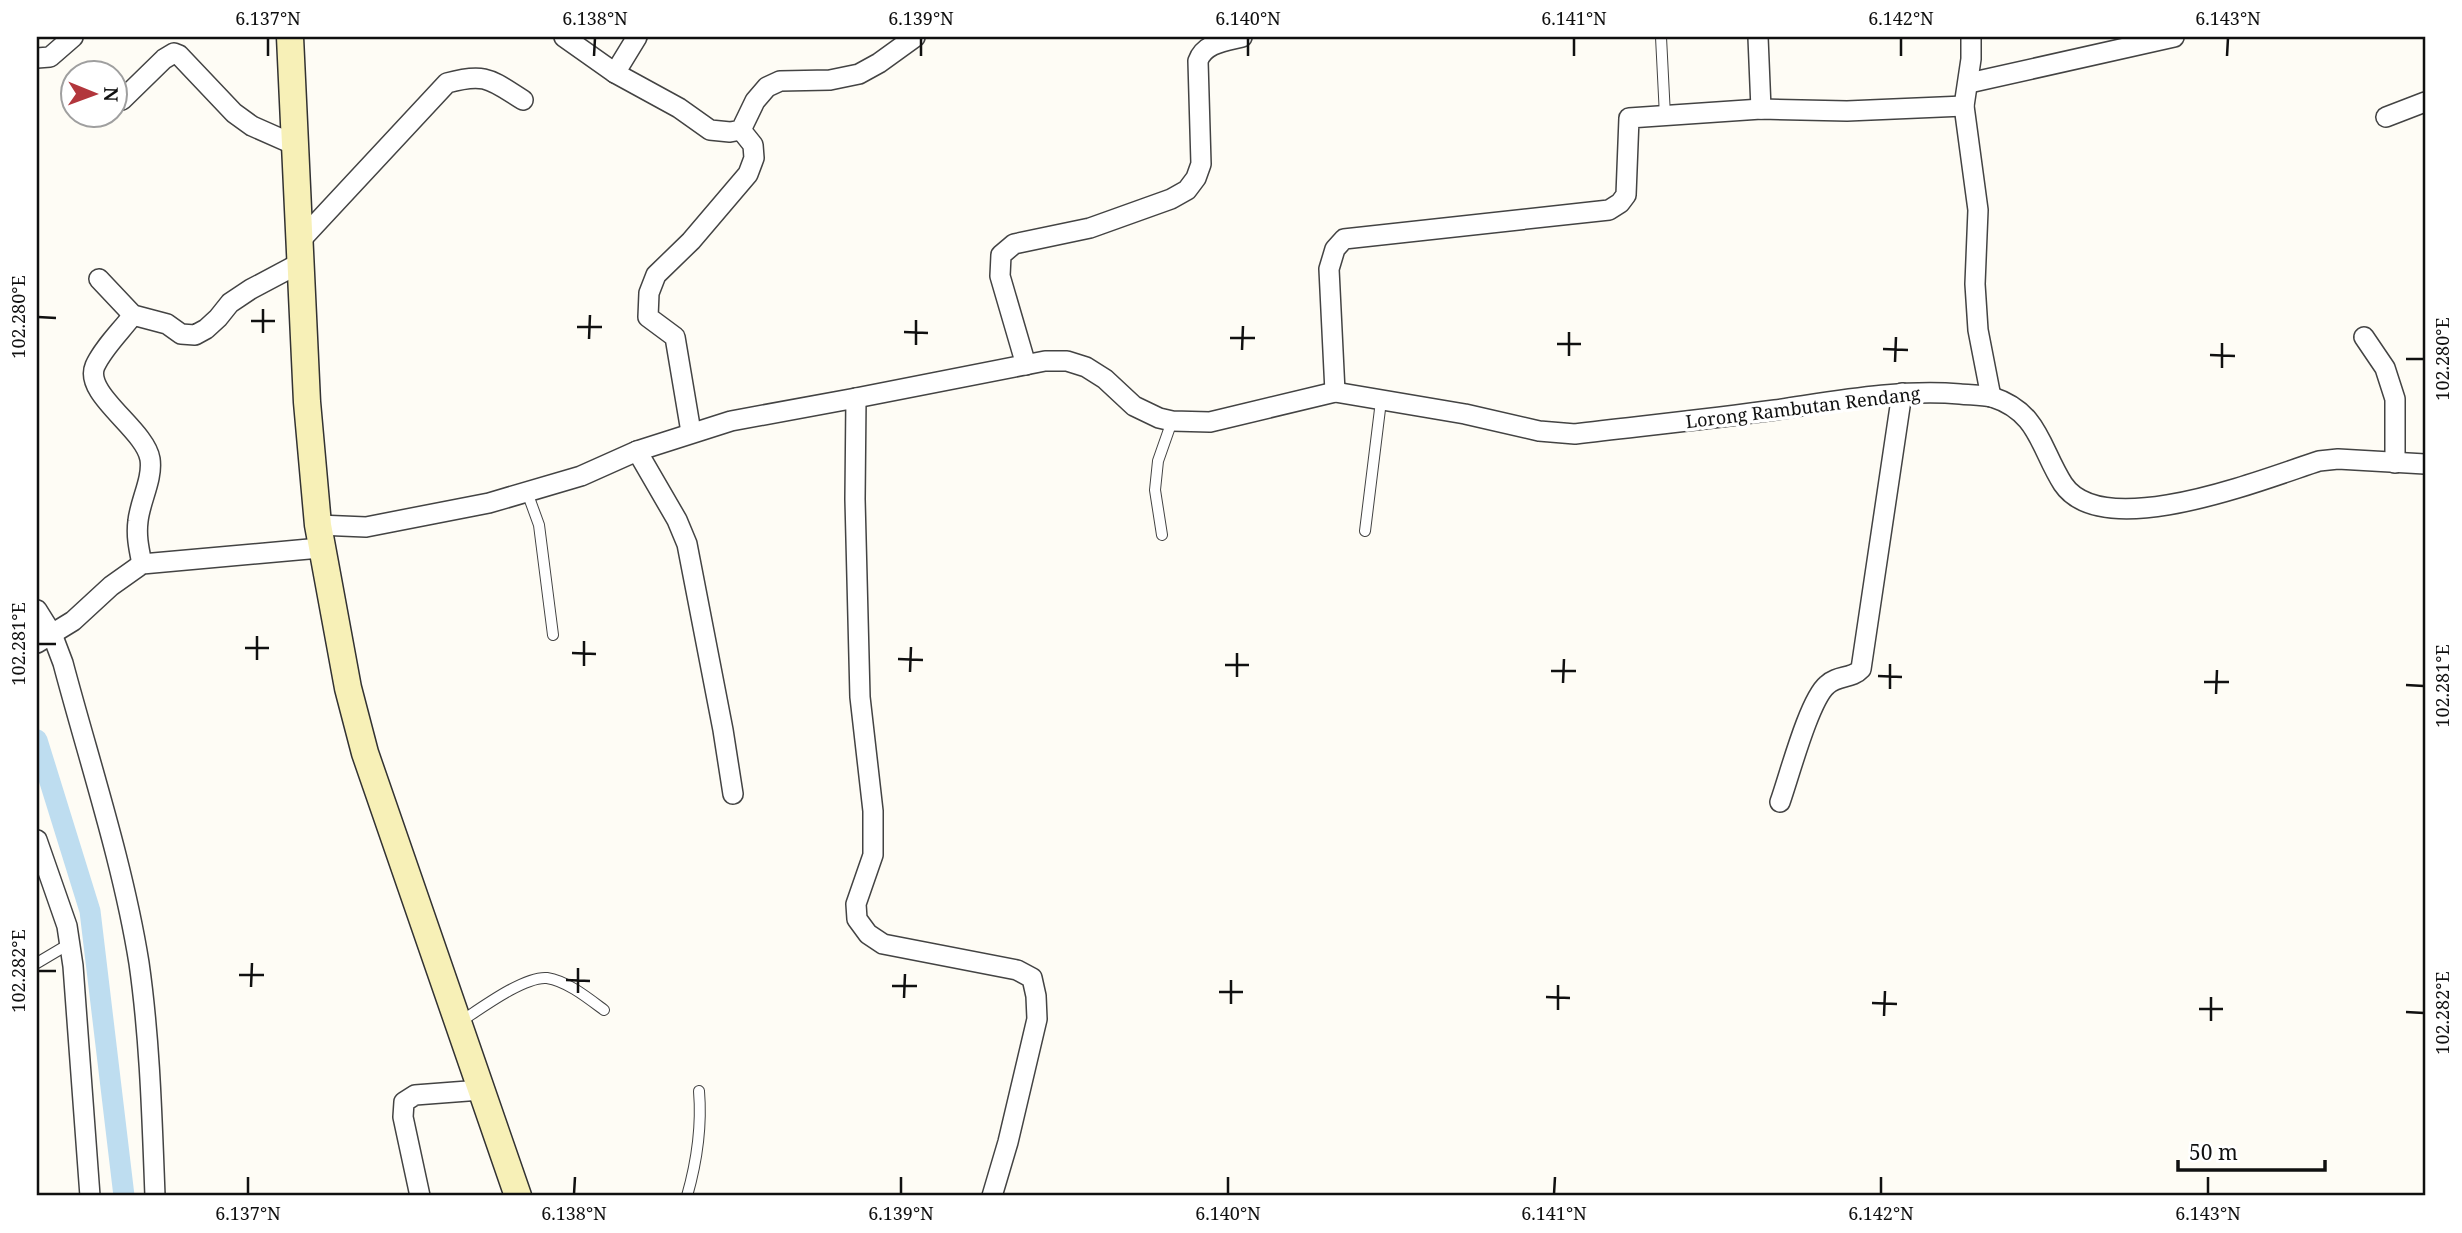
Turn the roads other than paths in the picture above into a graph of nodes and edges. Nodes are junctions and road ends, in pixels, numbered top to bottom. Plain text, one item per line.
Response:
1 (73, 37) edge
2 (290, 37) edge
3 (564, 37) edge
4 (637, 37) edge
5 (915, 37) edge
6 (1242, 37) edge
7 (1661, 37) edge
8 (1758, 37) edge
9 (1971, 37) edge
10 (2174, 37) edge
11 (37, 58) edge
12 (615, 73) junction
13 (1969, 83) junction
14 (130, 92) edge
15 (523, 100) dead end
16 (2425, 102) edge
17 (1964, 106) junction
18 (1761, 109) junction
19 (1665, 116) junction
20 (2386, 117) dead end
21 (741, 130) junction
22 (295, 145) junction
23 (300, 252) junction
24 (99, 279) dead end
25 (133, 315) junction
26 (2364, 337) dead end
27 (1026, 365) junction
28 (1335, 392) junction
29 (1902, 393) junction
30 (1991, 397) junction
31 (856, 398) junction
32 (1381, 401) junction
33 (1172, 421) junction
34 (691, 432) junction
35 (637, 451) junction
36 (2395, 463) junction
37 (2425, 464) edge
38 (527, 492) junction
39 (1365, 531) dead end
40 (1162, 535) dead end
41 (319, 537) junction
42 (142, 564) junction
43 (37, 610) edge
44 (553, 635) dead end
45 (45, 638) edge
46 (733, 794) dead end
47 (1780, 802) dead end
48 (37, 840) edge
49 (70, 944) junction
50 (37, 963) edge
51 (604, 1010) dead end
52 (457, 1024) junction
53 (481, 1090) junction
54 (699, 1091) dead end
55 (90, 1196) edge
56 (155, 1196) edge
57 (420, 1196) edge
58 (518, 1196) edge
59 (687, 1196) edge
60 (992, 1196) edge

1 - 11 street
2 - 22 main road
3 - 12 street
4 - 12 street
5 - 21 street
6 - 27 street
7 - 19 lane
8 - 18 street
9 - 13 street
10 - 13 street
12 - 21 street
13 - 17 street
14 - 22 street
15 - 23 street
16 - 20 street
17 - 18 street
17 - 30 street
18 - 19 street
19 - 28 street
21 - 34 street
22 - 23 main road
23 - 25 street
23 - 41 main road
24 - 25 street
25 - 42 street
26 - 36 street
27 - 31 street
27 - 33 street
28 - 32 street, Lorong Rambutan Rendang
28 - 33 street
29 - 30 street, Lorong Rambutan Rendang
29 - 32 street, Lorong Rambutan Rendang
29 - 47 street
30 - 36 street, Lorong Rambutan Rendang
31 - 34 street
31 - 60 street
32 - 39 lane
33 - 40 lane
34 - 35 street
35 - 38 street
35 - 46 street
36 - 37 street, Lorong Rambutan Rendang
38 - 41 street
38 - 44 lane
41 - 42 street
41 - 52 main road
42 - 45 street
43 - 45 street
45 - 56 street
48 - 49 street
49 - 50 lane
49 - 55 street
51 - 52 lane
52 - 53 main road
53 - 57 street
53 - 58 main road
54 - 59 lane

